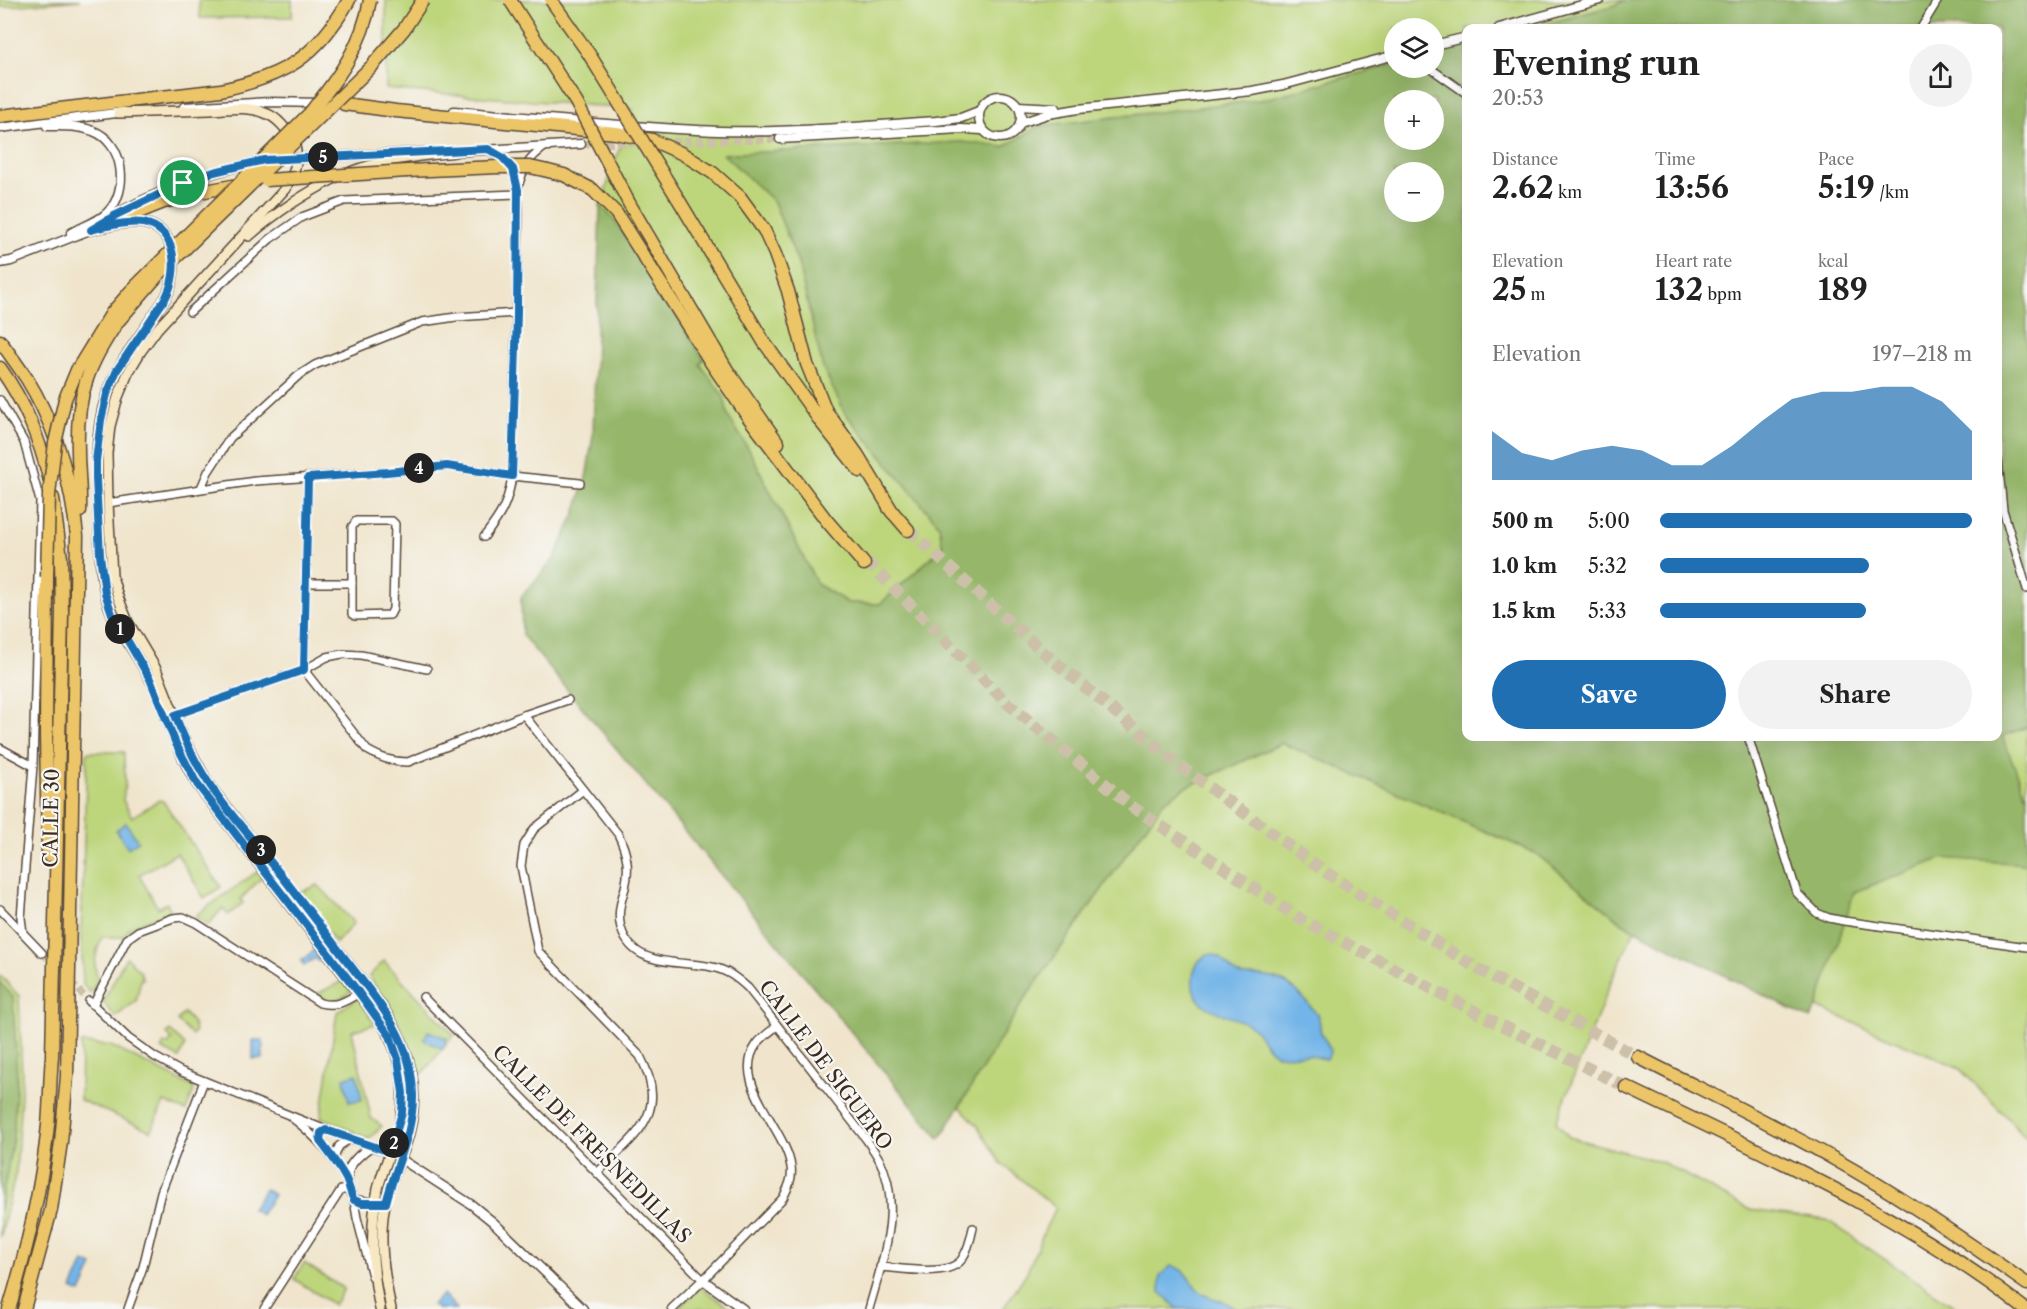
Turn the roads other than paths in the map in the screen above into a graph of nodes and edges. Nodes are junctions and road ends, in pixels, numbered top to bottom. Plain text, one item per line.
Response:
1 (349, 0) edge
2 (370, 0) edge
3 (423, 0) edge
4 (510, 0) edge
5 (551, 0) edge
6 (1599, 0) edge
7 (1938, 0) edge
8 (1513, 24) edge
9 (1923, 24) edge
10 (1462, 38) edge
11 (1444, 43) edge
12 (1384, 58) edge
13 (1444, 78) edge
14 (1462, 90) edge
15 (344, 104) junction
16 (1018, 106) junction
17 (1078, 109) junction
18 (979, 111) junction
19 (118, 113) junction
20 (0, 116) edge
21 (1020, 123) junction
22 (18, 126) junction
23 (0, 128) edge
24 (983, 130) junction
25 (780, 139) tunnel mouth
26 (581, 144) tunnel mouth
27 (546, 146) junction
28 (488, 149) junction
29 (455, 152) junction
30 (518, 192) junction
31 (106, 225) junction
32 (91, 230) junction
33 (52, 244) junction
34 (0, 263) edge
35 (206, 277) junction
36 (190, 312) dead end
37 (517, 313) junction
38 (116, 316) junction
39 (0, 341) edge
40 (0, 368) edge
41 (0, 400) edge
42 (512, 476) junction
43 (308, 478) junction
44 (580, 483) dead end
45 (201, 488) junction
46 (2002, 500) edge
47 (108, 503) junction
48 (893, 513) junction
49 (908, 530) tunnel mouth
50 (77, 536) junction
51 (484, 537) dead end
52 (306, 583) junction
53 (352, 583) junction
54 (2027, 589) edge
55 (427, 669) dead end
56 (304, 670) junction
57 (568, 700) dead end
58 (175, 715) junction
59 (524, 715) junction
60 (1750, 741) edge
61 (0, 748) edge
62 (33, 766) junction
63 (583, 790) junction
64 (0, 909) edge
65 (22, 910) junction
66 (13, 922) junction
67 (23, 933) junction
68 (2027, 947) edge
69 (42, 953) tunnel mouth
70 (53, 961) junction
71 (359, 993) junction
72 (423, 997) dead end
73 (777, 1026) junction
74 (1638, 1057) tunnel mouth
75 (204, 1081) junction
76 (1626, 1087) tunnel mouth
77 (284, 1112) junction
78 (326, 1130) junction
79 (351, 1138) junction
80 (320, 1141) junction
81 (371, 1146) junction
82 (390, 1152) junction
83 (334, 1158) junction
84 (400, 1159) junction
85 (410, 1165) junction
86 (396, 1169) junction
87 (597, 1173) junction
88 (347, 1180) junction
89 (349, 1190) junction
90 (354, 1200) junction
91 (381, 1204) junction
92 (973, 1228) dead end
93 (880, 1267) junction
94 (703, 1280) junction
95 (375, 1283) junction
96 (2027, 1283) edge
97 (2022, 1307) edge
98 (9, 1309) edge
99 (24, 1309) edge
100 (128, 1309) edge
101 (264, 1309) edge
102 (380, 1309) edge
103 (391, 1309) edge
104 (583, 1309) edge
105 (672, 1309) edge
106 (743, 1309) edge
107 (869, 1309) edge

1 - 20 highway
2 - 38 highway, bridge
3 - 38 highway, bridge
4 - 31 highway, bridge
5 - 48 highway, bridge
6 - 8 street
7 - 9 street
10 - 11 street
12 - 17 street
13 - 14 street
15 - 18 street
15 - 19 street
15 - 48 highway
16 - 17 street
16 - 18 street
16 - 21 street
17 - 21 street
18 - 24 street
19 - 22 street
19 - 35 main road
21 - 24 street
22 - 23 street
22 - 33 street
24 - 25 street
26 - 27 street
27 - 28 street
27 - 30 street
28 - 29 street
28 - 30 street
29 - 32 street, bridge
29 - 35 main road
30 - 36 street
30 - 37 street
31 - 32 main road
31 - 71 main road
32 - 33 street
33 - 34 street
35 - 47 main road
37 - 42 street
37 - 45 street
38 - 50 highway
38 - 70 highway, bridge
39 - 50 highway, CALLE 30
40 - 70 highway, CALLE 30
41 - 62 street
42 - 43 street
42 - 44 street
42 - 51 street
43 - 45 street
43 - 52 street
45 - 47 street
46 - 54 street
47 - 58 main road
48 - 49 highway
50 - 99 highway, CALLE 30
52 - 53 street
52 - 56 street
53 - 53 street
55 - 56 street
56 - 58 street
56 - 59 street
57 - 59 street
58 - 84 main road
59 - 63 street, CALLE DE SIGUERO
60 - 68 street
61 - 62 street
62 - 65 street
63 - 73 street, CALLE DE SIGUERO
63 - 87 street
64 - 66 street
65 - 66 street
65 - 67 street
66 - 67 street
67 - 69 street
70 - 98 highway, CALLE 30
71 - 75 street
71 - 82 main road
72 - 87 street, CALLE DE FRESNEDILLAS
73 - 93 street, CALLE DE SIGUERO
73 - 94 street
74 - 96 highway
75 - 77 street
75 - 100 street
76 - 97 highway
77 - 78 street
77 - 80 street
78 - 79 street
78 - 80 street
79 - 81 street
79 - 83 street
80 - 83 street
81 - 82 street
81 - 88 street
82 - 84 street
82 - 91 main road
83 - 88 street
84 - 85 street
84 - 86 main road
85 - 86 street
85 - 104 street
86 - 91 main road
87 - 94 street, CALLE DE FRESNEDILLAS
88 - 89 street
89 - 90 street
89 - 101 street
90 - 91 street
90 - 95 street
91 - 95 main road
91 - 103 main road
92 - 93 street
93 - 107 street, CALLE DE SIGUERO
94 - 105 street
94 - 106 street, CALLE DE FRESNEDILLAS
95 - 102 main road

